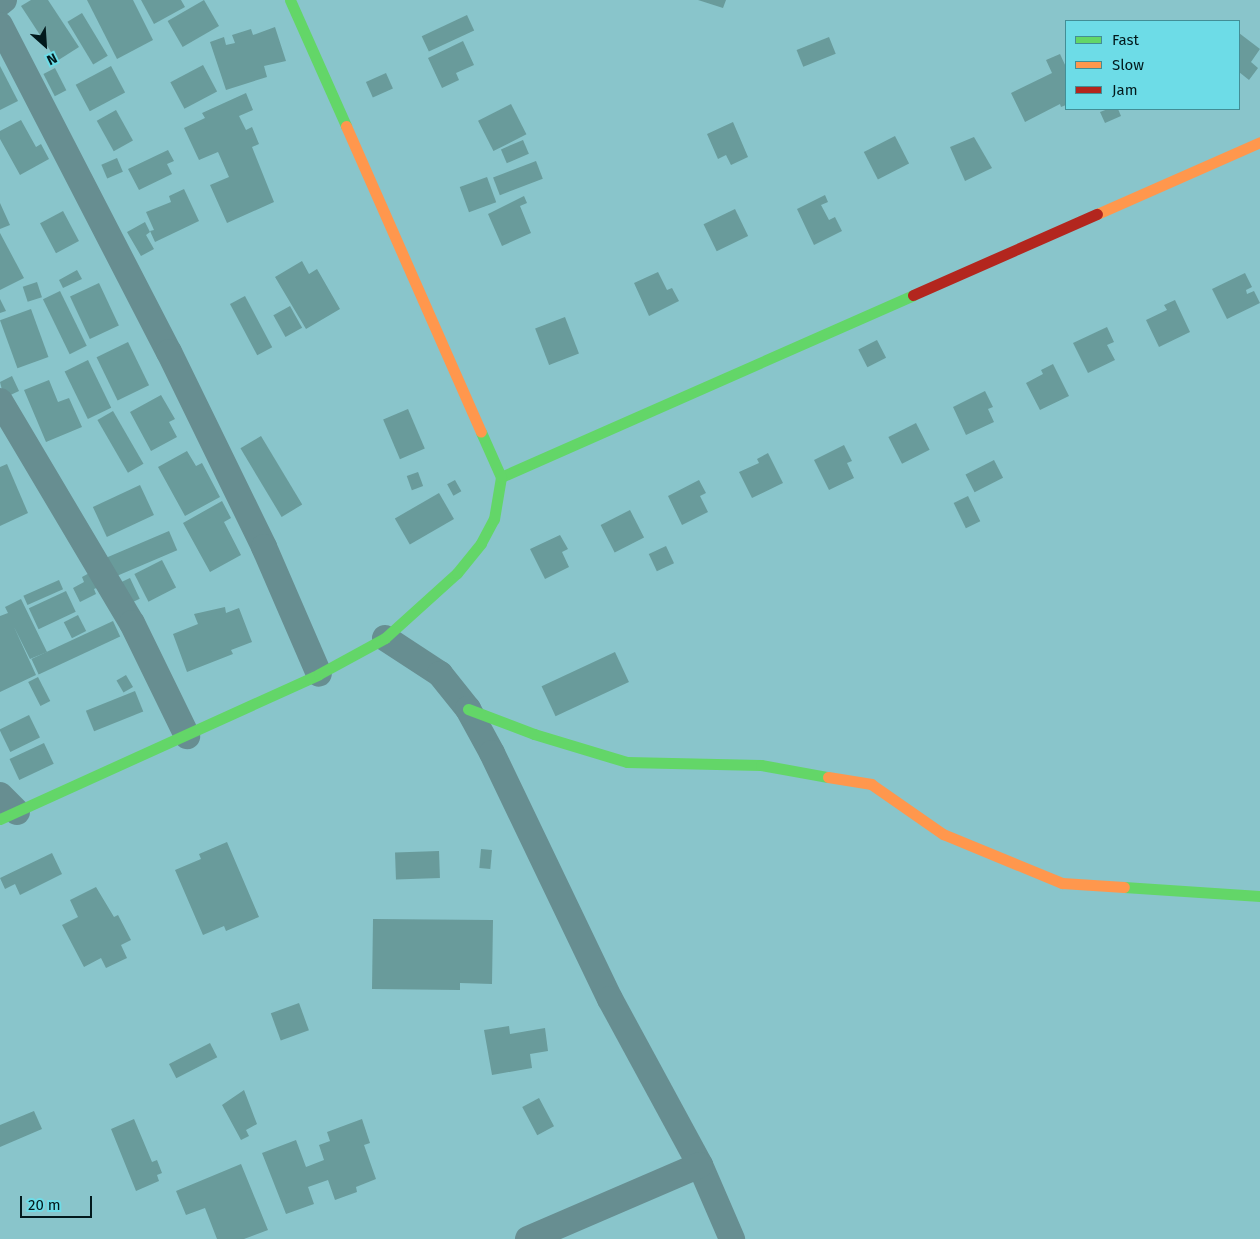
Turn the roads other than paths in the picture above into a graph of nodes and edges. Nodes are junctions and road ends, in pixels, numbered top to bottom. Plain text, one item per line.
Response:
1 (4, 0) edge
2 (290, 0) edge
3 (0, 3) edge
4 (0, 25) edge
5 (1260, 142) edge
6 (0, 402) edge
7 (501, 477) junction
8 (385, 638) junction
9 (319, 674) junction
10 (468, 709) junction
11 (187, 736) junction
12 (6, 808) edge
13 (1260, 896) edge
14 (700, 1165) junction
15 (528, 1239) edge
16 (732, 1239) edge

1 - 3 street
2 - 7 street
4 - 9 street
5 - 7 street
6 - 11 street
7 - 8 street
8 - 9 street
8 - 10 street
9 - 11 street
10 - 13 street
10 - 14 street
11 - 12 street
14 - 15 street
14 - 16 street

